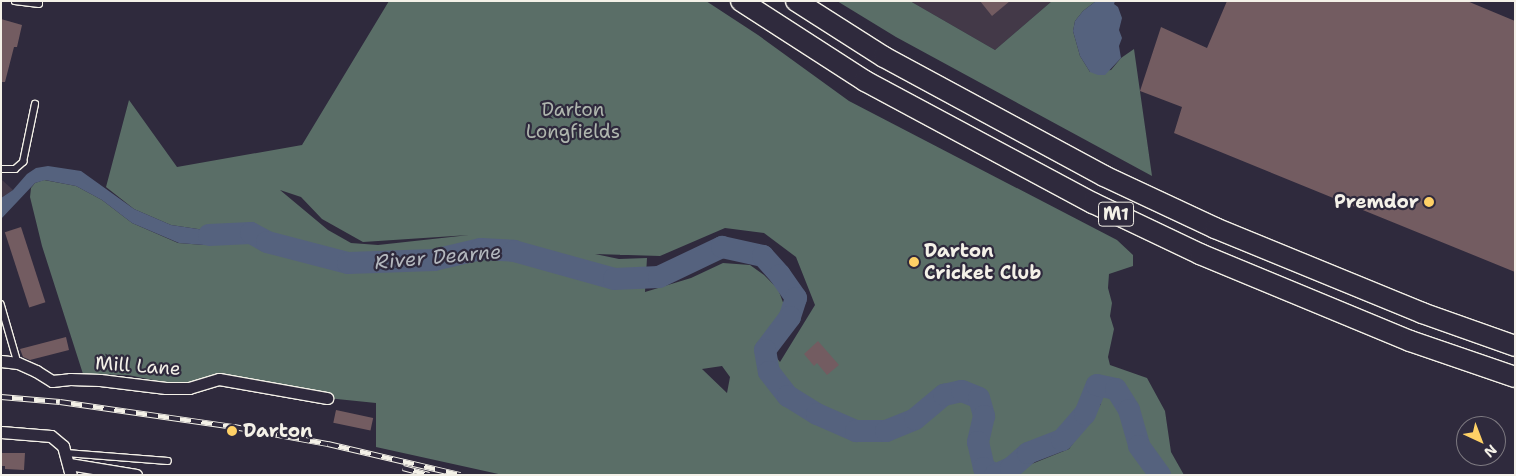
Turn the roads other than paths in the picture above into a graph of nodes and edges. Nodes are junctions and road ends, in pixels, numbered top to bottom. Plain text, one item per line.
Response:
1 (15, 1) edge
2 (39, 1) edge
3 (742, 1) edge
4 (796, 1) edge
5 (35, 104) dead end
6 (1, 169) edge
7 (1, 304) edge
8 (1515, 346) edge
9 (1, 361) edge
10 (18, 363) junction
11 (1515, 377) edge
12 (320, 399) dead end
13 (1, 432) edge
14 (168, 461) dead end
15 (69, 464) edge
16 (136, 475) edge

1 - 2 lane
3 - 11 highway, M1
4 - 8 highway, M1
5 - 6 lane
7 - 10 lane
9 - 10 street, Mill Lane
10 - 12 street, Mill Lane
13 - 15 street
14 - 15 lane
15 - 16 street

